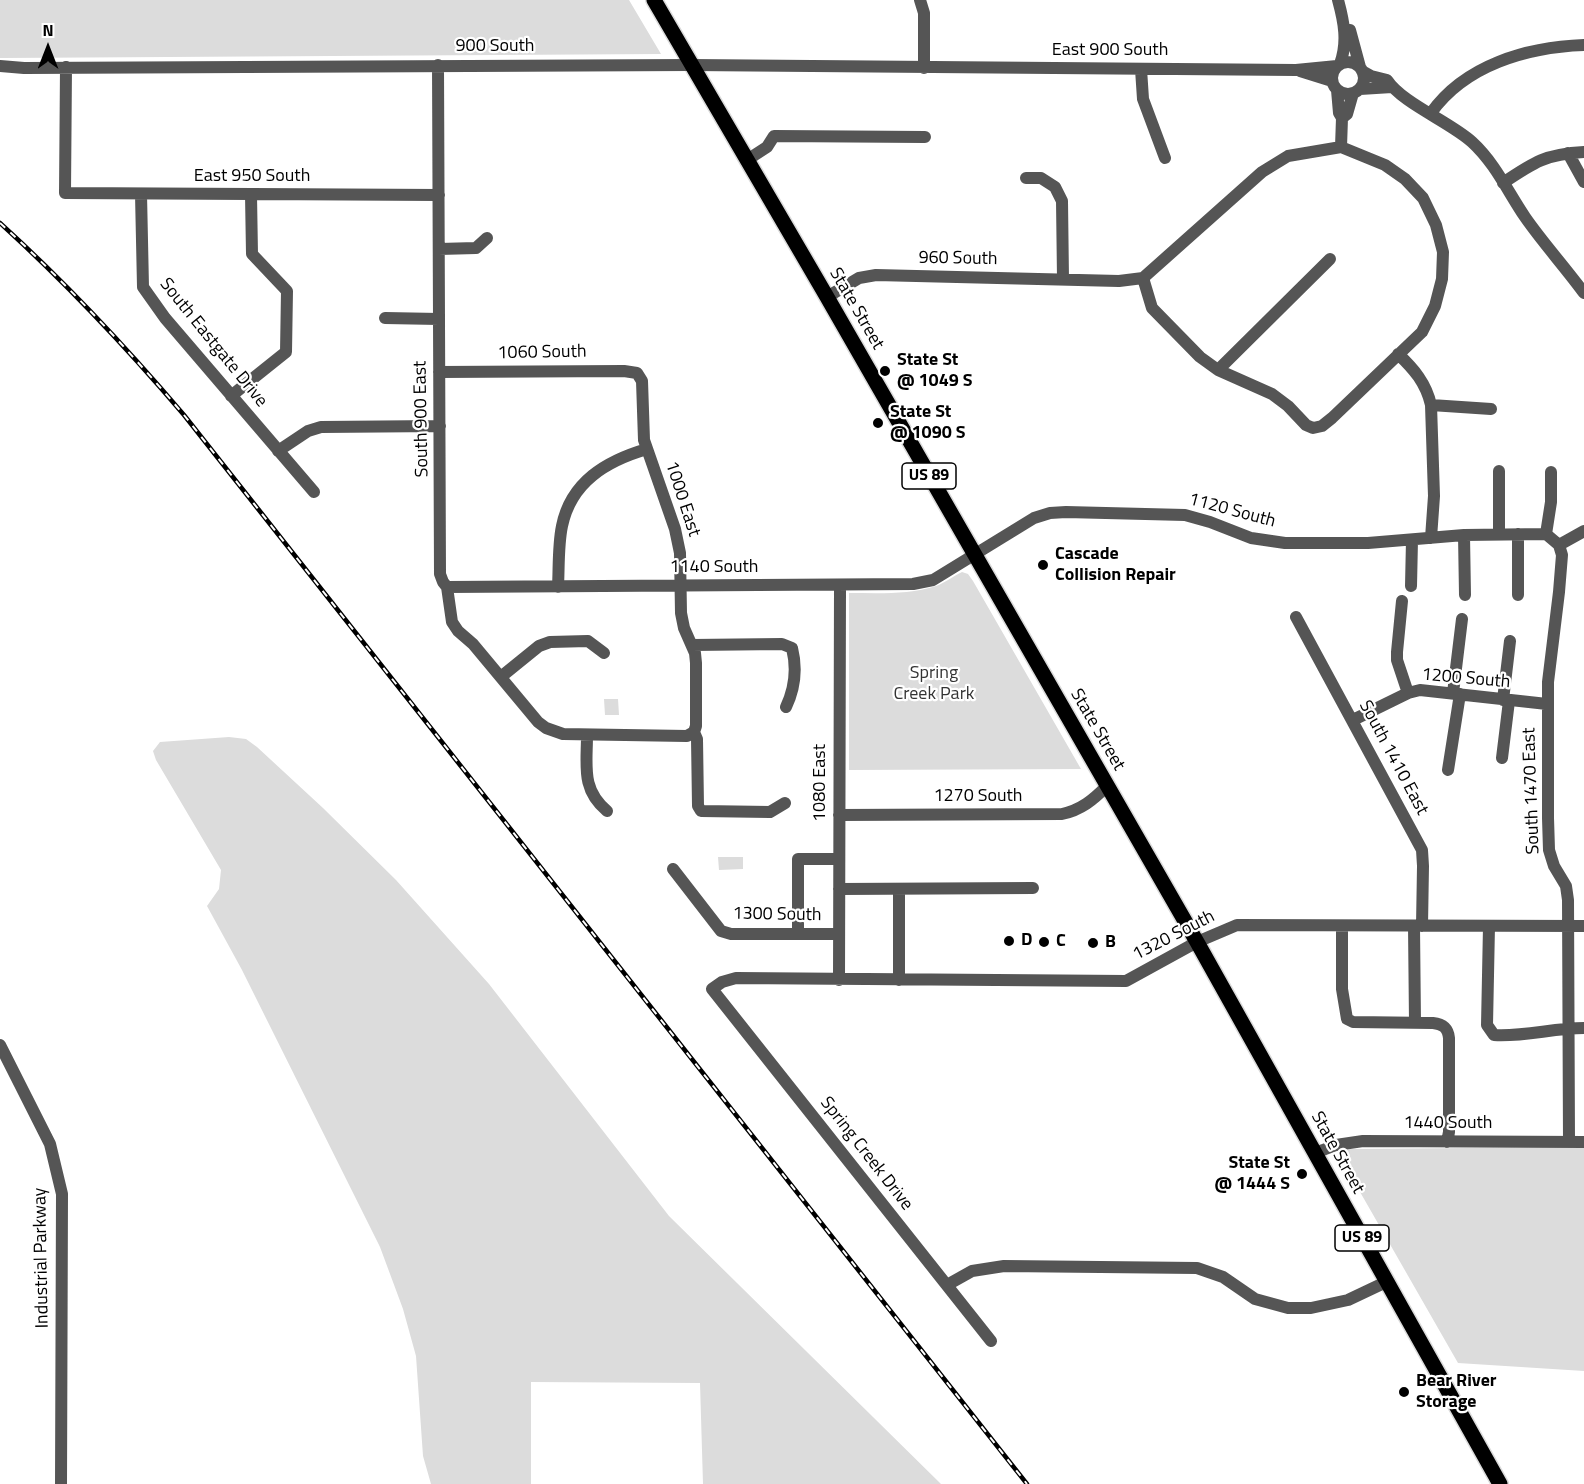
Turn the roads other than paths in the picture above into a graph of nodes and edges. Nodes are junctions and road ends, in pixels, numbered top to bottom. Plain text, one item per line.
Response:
1 (654, 0) edge
2 (920, 0) edge
3 (1338, 0) edge
4 (1343, 18) junction
5 (1584, 45) edge
6 (691, 64) junction
7 (438, 65) junction
8 (1339, 65) junction
9 (0, 66) edge
10 (66, 67) junction
11 (924, 68) junction
12 (1141, 69) junction
13 (1361, 69) junction
14 (1296, 70) junction
15 (1335, 86) junction
16 (1392, 87) junction
17 (1357, 91) junction
18 (1431, 114) junction
19 (1342, 118) junction
20 (925, 137) dead end
21 (1341, 147) junction
22 (1584, 152) edge
23 (1568, 153) junction
24 (1165, 158) dead end
25 (747, 159) junction
26 (1026, 178) dead end
27 (1584, 182) edge
28 (1503, 183) junction
29 (141, 194) junction
30 (251, 195) junction
31 (439, 195) junction
32 (487, 238) dead end
33 (439, 249) junction
34 (1330, 259) dead end
35 (1143, 278) junction
36 (1063, 279) junction
37 (1584, 293) edge
38 (827, 297) junction
39 (385, 318) dead end
40 (439, 319) junction
41 (1398, 354) junction
42 (1218, 370) junction
43 (439, 372) junction
44 (642, 378) joint
45 (231, 396) junction
46 (1431, 405) junction
47 (1491, 409) dead end
48 (440, 426) junction
49 (646, 448) junction
50 (278, 451) junction
51 (1499, 471) dead end
52 (1551, 472) dead end
53 (314, 492) dead end
54 (1584, 531) edge
55 (1499, 534) junction
56 (1518, 534) junction
57 (1546, 534) junction
58 (1464, 535) junction
59 (1431, 538) junction
60 (1412, 540) junction
61 (1559, 545) junction
62 (974, 555) junction
63 (680, 586) junction
64 (840, 586) junction
65 (1411, 586) dead end
66 (447, 587) junction
67 (558, 587) junction
68 (1465, 595) dead end
69 (1518, 595) dead end
70 (1402, 601) dead end
71 (1296, 617) dead end
72 (1462, 619) dead end
73 (1510, 641) dead end
74 (692, 645) junction
75 (604, 653) dead end
76 (502, 676) junction
77 (1408, 693) junction
78 (1456, 693) junction
79 (1506, 700) junction
80 (1547, 704) junction
81 (786, 706) dead end
82 (1353, 720) junction
83 (694, 732) junction
84 (587, 735) junction
85 (1502, 758) dead end
86 (1448, 770) dead end
87 (1107, 786) junction
88 (784, 803) dead end
89 (607, 811) dead end
90 (839, 815) junction
91 (839, 859) junction
92 (673, 869) dead end
93 (1033, 888) dead end
94 (839, 889) junction
95 (899, 889) junction
96 (1342, 926) junction
97 (1418, 926) junction
98 (1489, 926) junction
99 (1568, 926) junction
100 (1584, 926) edge
101 (798, 934) junction
102 (839, 934) junction
103 (1197, 942) junction
104 (839, 980) junction
105 (899, 980) junction
106 (712, 989) joint
107 (1415, 1023) junction
108 (1568, 1028) junction
109 (1584, 1028) edge
110 (0, 1045) edge
111 (1447, 1142) junction
112 (1569, 1142) junction
113 (1584, 1142) edge
114 (1315, 1153) junction
115 (1386, 1282) junction
116 (946, 1285) junction
117 (991, 1341) dead end
118 (61, 1484) edge
119 (1500, 1484) edge

1 - 6 main road, State Street / US 89
2 - 11 street
3 - 4 street
4 - 8 street
4 - 13 street
5 - 18 street
6 - 7 street, 900 South
6 - 11 street, 900 South
6 - 25 main road, State Street / US 89
7 - 10 street, 900 South
7 - 31 street, South 900 East
8 - 13 street
8 - 14 street, East 900 South
8 - 15 street
9 - 10 street
10 - 29 street, East 950 South
11 - 12 street, East 900 South
12 - 14 street, East 900 South
12 - 24 street
13 - 16 street
13 - 17 street
14 - 15 street, East 900 South
15 - 17 street
15 - 19 street
16 - 17 street
16 - 18 street
17 - 19 street
18 - 28 street
19 - 21 street
20 - 25 street
21 - 35 street
21 - 41 street
22 - 23 street
23 - 27 street
23 - 28 street
25 - 38 main road, State Street / US 89
26 - 36 street
28 - 37 street
29 - 30 street, East 950 South
29 - 45 street, South Eastgate Drive
30 - 31 street, East 950 South
30 - 45 street
31 - 33 street, South 900 East
32 - 33 street
33 - 40 street, South 900 East
34 - 42 street
35 - 36 street, 960 South
35 - 42 street
36 - 38 street, 960 South
38 - 62 main road, State Street / US 89
39 - 40 street
40 - 43 street, South 900 East
41 - 42 street
41 - 46 street
43 - 44 street, 1060 South
43 - 48 street, South 900 East
44 - 49 street, 1000 East
45 - 50 street, South Eastgate Drive
46 - 47 street
46 - 59 street
48 - 50 street
48 - 66 street, South 900 East
49 - 63 street, 1000 East
49 - 67 street
50 - 53 street, South Eastgate Drive
51 - 55 street
52 - 57 street
54 - 61 street
55 - 56 street, 1120 South
55 - 58 street, 1120 South
56 - 57 street, 1120 South
56 - 69 street
57 - 61 street
58 - 59 street, 1120 South
58 - 68 street
59 - 60 street, 1120 South
60 - 62 street, 1120 South
60 - 65 street
61 - 80 street, South 1470 East
62 - 64 street, 1140 South
62 - 87 main road, State Street / US 89
63 - 64 street, 1140 South
63 - 67 street, 1140 South
63 - 74 street, 1000 East
64 - 90 street, 1080 East
66 - 67 street, 1140 South
66 - 76 street, South 900 East
70 - 77 street
71 - 82 street, South 1410 East
72 - 78 street
73 - 79 street
74 - 81 street
74 - 83 street, 1000 East
75 - 76 street
76 - 84 street, South 900 East
77 - 78 street, 1200 South
77 - 82 street, 1200 South
78 - 79 street, 1200 South
78 - 86 street
79 - 80 street, 1200 South
79 - 85 street
80 - 99 street, South 1470 East
82 - 97 street, South 1410 East
83 - 84 street
83 - 88 street, 1000 East
84 - 89 street
87 - 90 street, 1270 South
87 - 103 main road, State Street / US 89
90 - 91 street, 1080 East
91 - 94 street, 1080 East
91 - 101 street
92 - 101 street, 1300 South
93 - 95 street
94 - 95 street
94 - 102 street, 1080 East
95 - 105 street
96 - 97 street, 1320 South
96 - 103 street, 1320 South
96 - 107 street
97 - 98 street, 1320 South
97 - 107 street, South 1410 East
98 - 99 street, 1320 South
98 - 108 street
99 - 100 street, 1320 South
99 - 108 street, South 1470 East
101 - 102 street, 1300 South
102 - 104 street, 1080 East
103 - 105 street, 1320 South
103 - 114 main road, State Street / US 89
104 - 105 street, 1320 South
104 - 106 street, 1320 South
106 - 116 street, Spring Creek Drive
107 - 111 street
108 - 109 street
108 - 112 street, South 1470 East
110 - 118 street, Industrial Parkway
111 - 112 street, 1440 South
111 - 114 street, 1440 South
112 - 113 street, 1440 South
114 - 115 main road, State Street / US 89
115 - 116 street
115 - 119 main road, State Street / US 89
116 - 117 street, Spring Creek Drive

